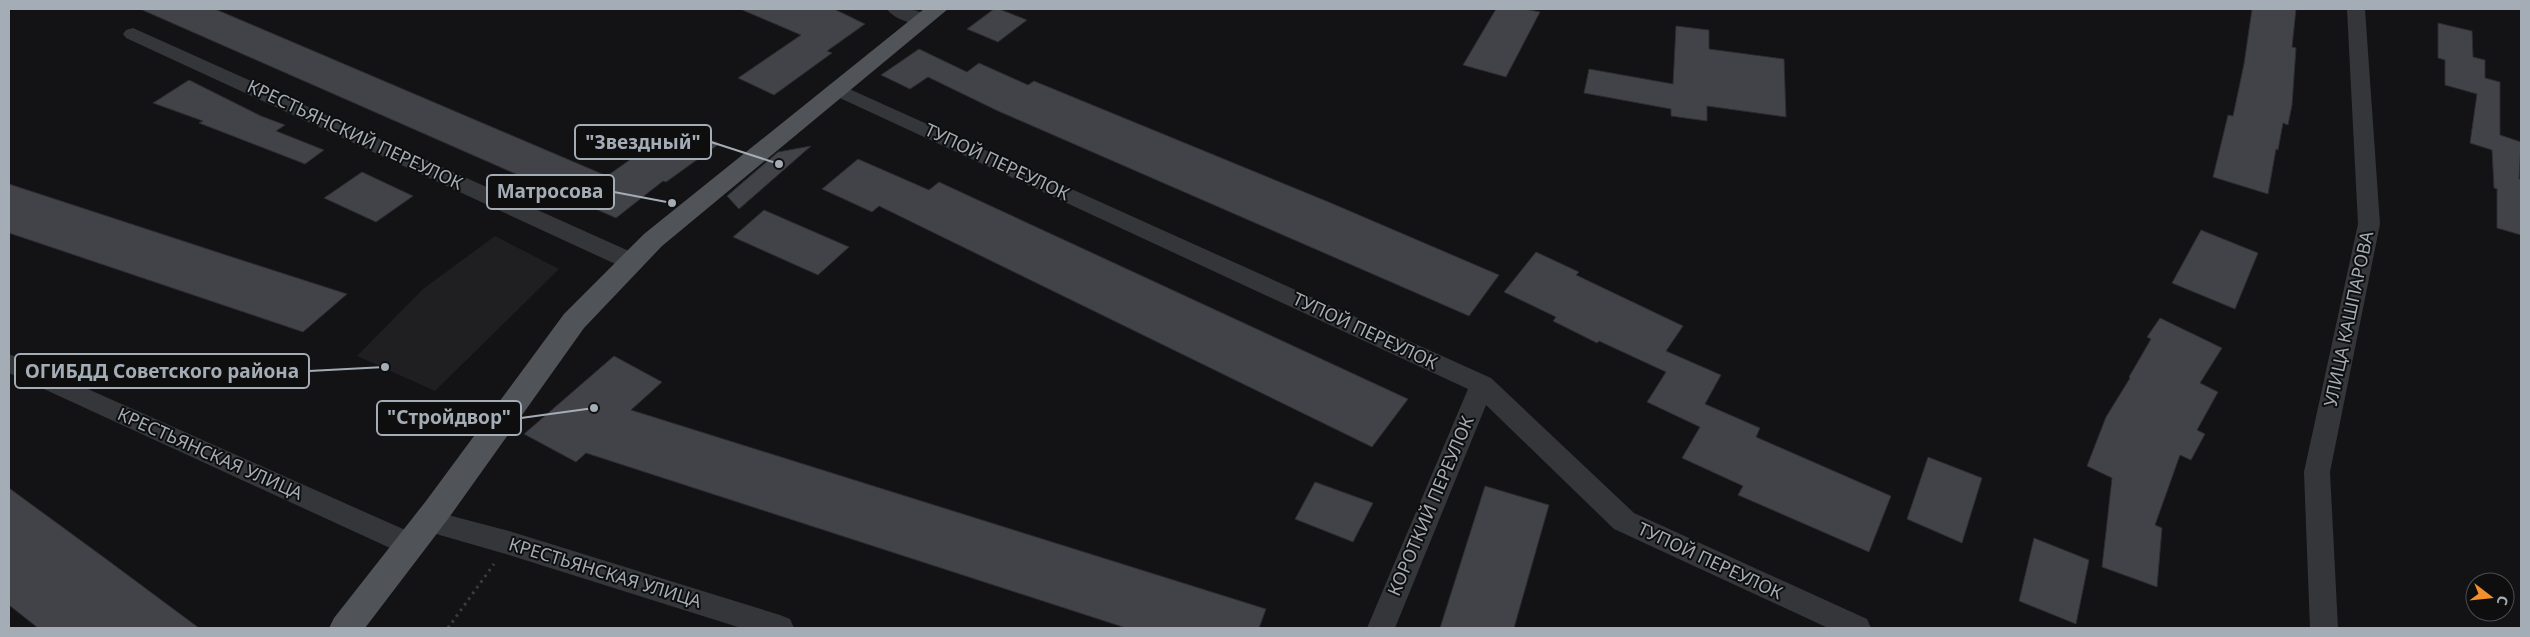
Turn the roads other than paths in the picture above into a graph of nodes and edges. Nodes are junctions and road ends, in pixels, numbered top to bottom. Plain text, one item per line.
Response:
1 (896, 9) edge
2 (2356, 9) edge
3 (930, 14) edge
4 (133, 34) dead end
5 (836, 89) junction
6 (632, 262) junction
7 (9, 363) edge
8 (1482, 385) junction
9 (429, 521) junction
10 (411, 545) junction
11 (346, 628) edge
12 (780, 628) edge
13 (1380, 628) edge
14 (1857, 628) edge
15 (2324, 628) edge

1 - 3 street
2 - 15 street, УЛИЦА КАШПАРОВА
3 - 5 main road
4 - 6 street, КРЕСТЬЯНСКИЙ ПЕРЕУЛОК
5 - 6 main road
5 - 8 street, ТУПОЙ ПЕРЕУЛОК
6 - 9 main road
7 - 10 street, КРЕСТЬЯНСКАЯ УЛИЦА
8 - 13 street, КОРОТКИЙ ПЕРЕУЛОК
8 - 14 street, ТУПОЙ ПЕРЕУЛОК
9 - 10 main road
9 - 12 street, КРЕСТЬЯНСКАЯ УЛИЦА
10 - 11 main road

